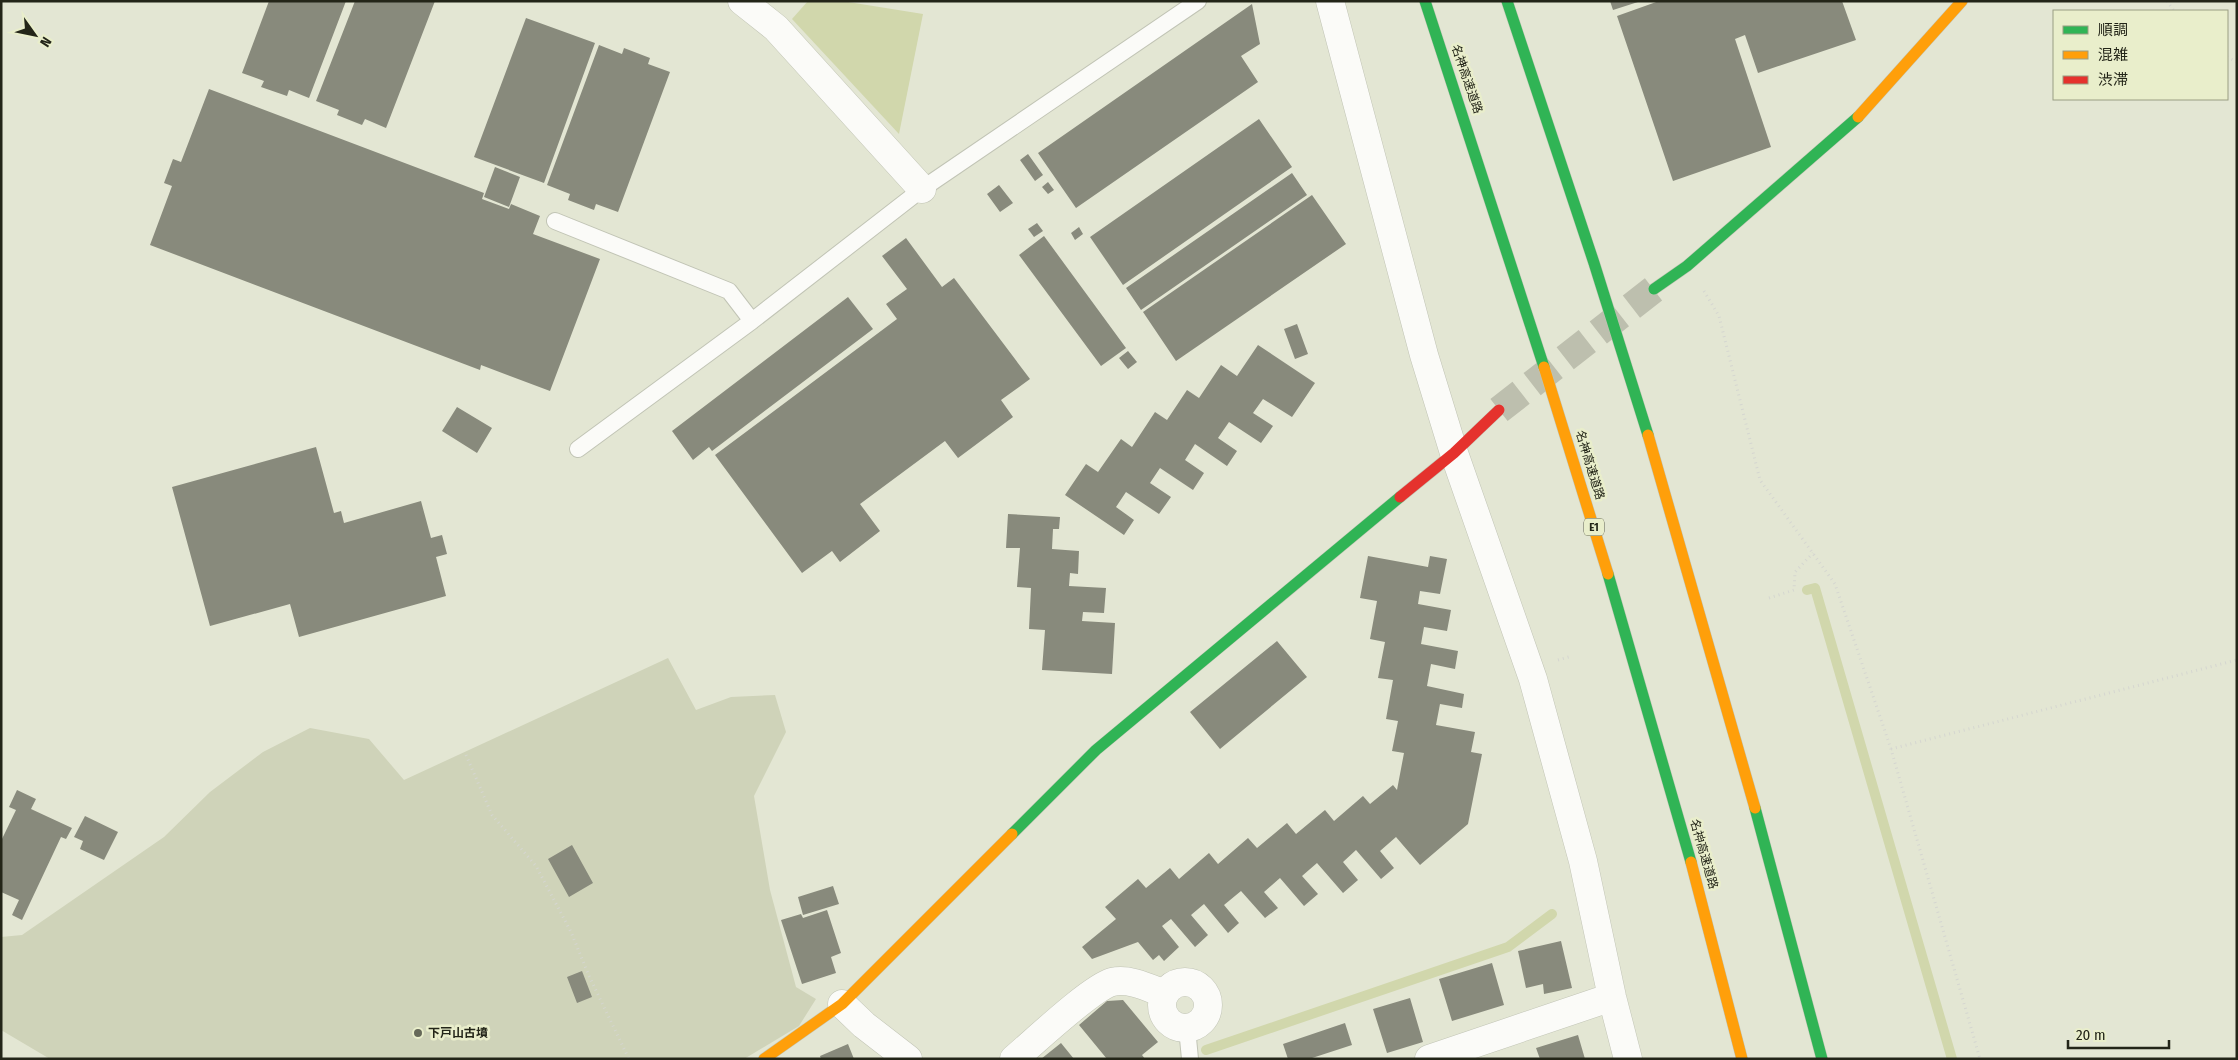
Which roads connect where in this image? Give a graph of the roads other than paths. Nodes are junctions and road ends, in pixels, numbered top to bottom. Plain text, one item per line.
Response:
1 (742, 1) edge
2 (1198, 1) edge
3 (1330, 1) edge
4 (1425, 1) edge
5 (1507, 1) edge
6 (1962, 1) edge
7 (922, 189) junction
8 (555, 221) dead end
9 (1654, 289) tunnel mouth
10 (752, 321) junction
11 (1499, 410) tunnel mouth
12 (578, 449) dead end
13 (1454, 453) junction
14 (1165, 994) junction
15 (1612, 997) junction
16 (842, 1004) junction
17 (1186, 1028) junction
18 (764, 1059) edge
19 (908, 1059) edge
20 (1014, 1059) edge
21 (1190, 1059) edge
22 (1429, 1059) edge
23 (1628, 1059) edge
24 (1742, 1059) edge
25 (1822, 1059) edge

1 - 7 street
2 - 7 lane
3 - 13 street
4 - 24 main road, 名神高速道路 / E1
5 - 25 main road
6 - 9 main road
7 - 10 lane
8 - 10 lane
10 - 12 lane
11 - 13 main road
13 - 15 street
13 - 16 main road
14 - 17 street
14 - 17 street
14 - 20 street
15 - 22 street
15 - 23 street
16 - 18 main road
16 - 19 street
17 - 21 lane

